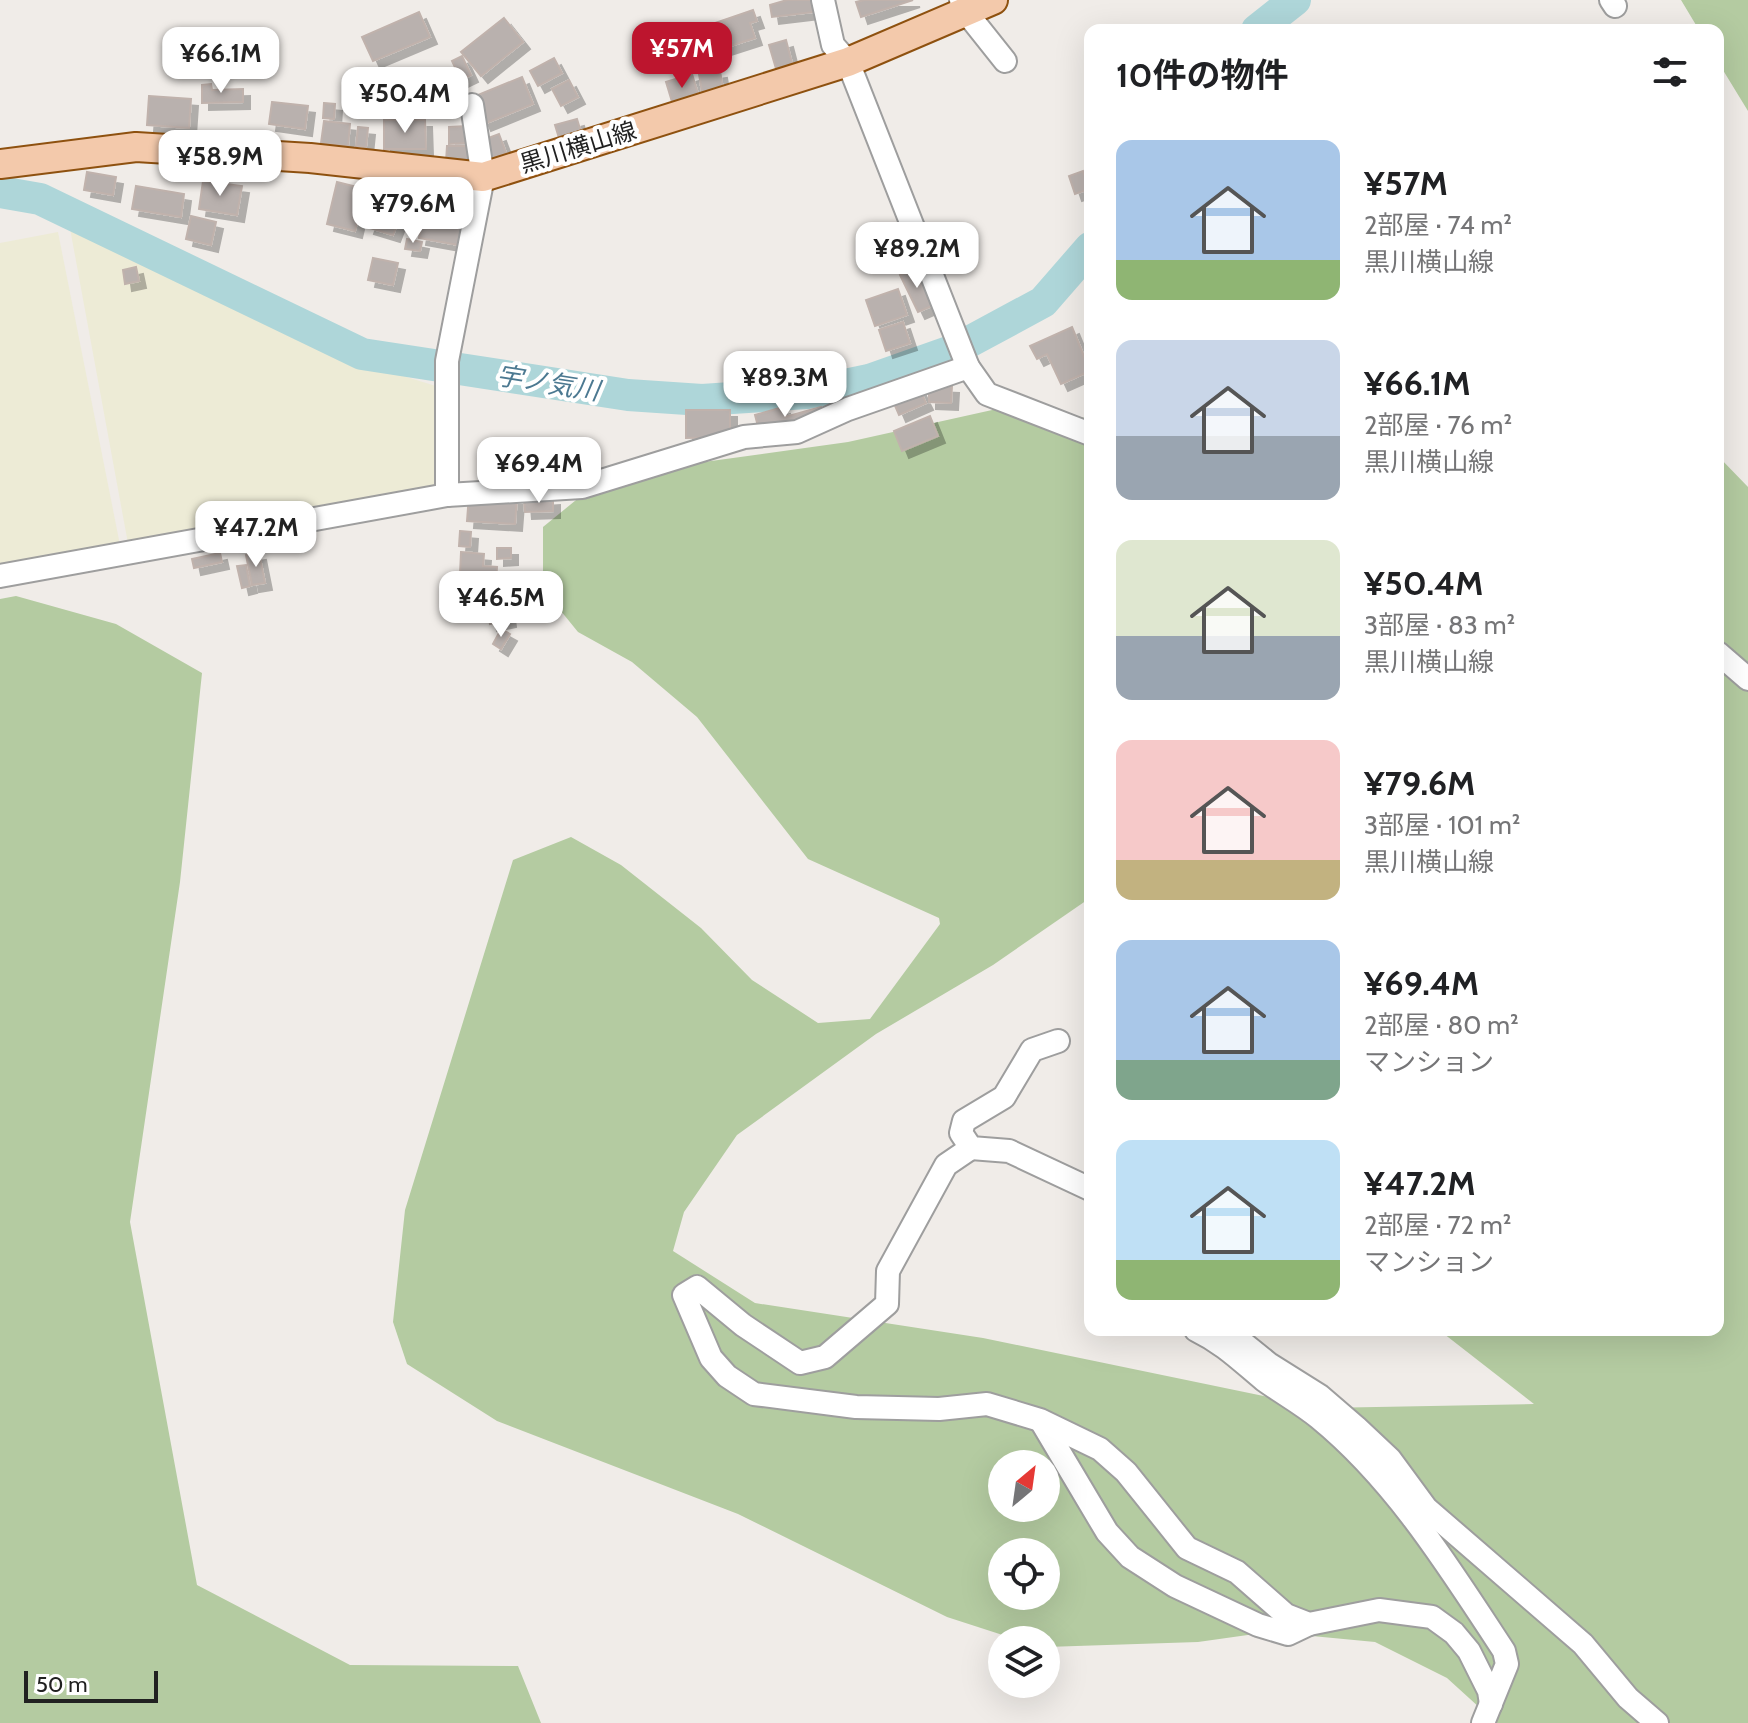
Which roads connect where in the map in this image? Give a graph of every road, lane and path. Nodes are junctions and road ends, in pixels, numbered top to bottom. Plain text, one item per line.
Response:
1 (823, 0) edge
2 (993, 0) edge
3 (964, 6) edge
4 (1005, 61) dead end
5 (848, 62) junction
6 (472, 105) dead end
7 (0, 164) edge
8 (483, 177) junction
9 (968, 367) junction
10 (1084, 432) edge
11 (447, 495) junction
12 (0, 576) edge
13 (1724, 658) edge
14 (1748, 679) edge
15 (1058, 1041) dead end
16 (971, 1148) junction
17 (1084, 1186) edge
18 (1208, 1336) edge
19 (1234, 1336) edge
20 (1040, 1420) junction
21 (1309, 1624) junction
22 (1487, 1713) edge
23 (1657, 1723) edge

1 - 5 street
2 - 3 main road, 黒川横山線
3 - 4 street
3 - 5 main road, 黒川横山線
5 - 8 main road, 黒川横山線
5 - 9 street
6 - 8 street
7 - 8 main road, 黒川横山線
8 - 11 street
9 - 10 street
9 - 11 street
11 - 12 street
13 - 14 street
15 - 16 street
16 - 17 street
16 - 20 street
18 - 22 street
19 - 23 street
20 - 21 street
20 - 21 street
21 - 22 street

